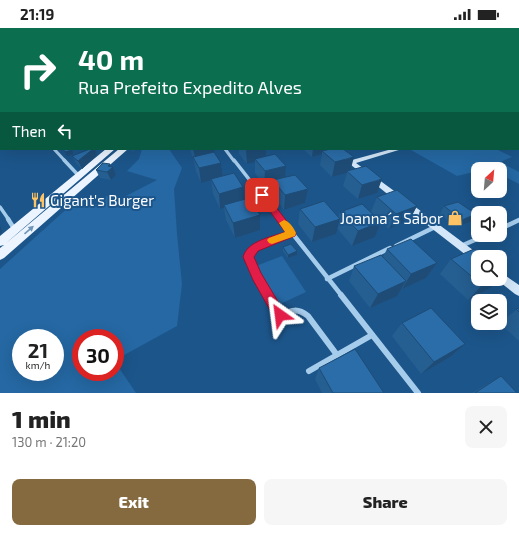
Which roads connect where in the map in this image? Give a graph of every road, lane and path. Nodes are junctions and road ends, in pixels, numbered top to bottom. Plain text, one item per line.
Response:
1 (55, 150) edge
2 (110, 150) edge
3 (123, 150) edge
4 (226, 150) edge
5 (335, 150) edge
6 (395, 150) edge
7 (351, 162) junction
8 (79, 176) junction
9 (0, 208) edge
10 (519, 220) edge
11 (507, 226) edge
12 (435, 227) junction
13 (15, 230) junction
14 (292, 233) junction
15 (0, 242) edge
16 (471, 242) edge
17 (461, 246) junction
18 (0, 251) edge
19 (471, 254) edge
20 (0, 255) edge
21 (326, 279) junction
22 (507, 282) edge
23 (519, 291) edge
24 (372, 335) junction
25 (337, 355) junction
26 (309, 371) dead end
27 (418, 393) edge

1 - 8 street
2 - 8 main road
20 -> 3 main road
4 - 14 street
5 - 7 main road
6 - 7 main road
7 - 12 main road
8 - 13 main road
9 - 13 street
10 - 11 street
12 - 17 main road
12 - 21 street
13 - 15 main road
14 - 21 street
14 - 25 street
15 - 18 main road
16 - 17 street
17 - 19 main road
21 - 24 street
22 - 23 main road
24 - 25 street
24 - 27 street
25 - 26 street

